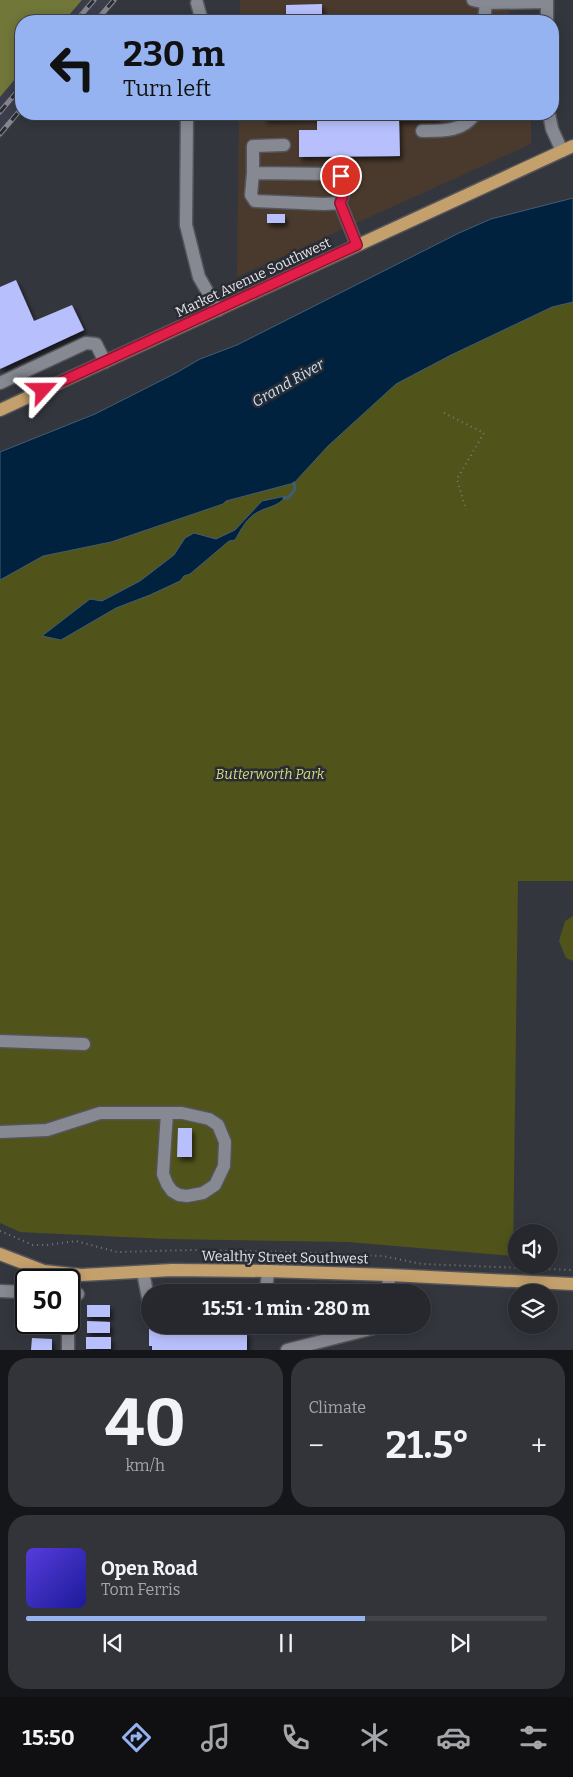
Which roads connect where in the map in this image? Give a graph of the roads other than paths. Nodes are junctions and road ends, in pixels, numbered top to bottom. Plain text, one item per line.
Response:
1 (473, 0) edge
2 (547, 1) edge
3 (197, 3) dead end
4 (486, 3) junction
5 (200, 15) edge
6 (485, 15) edge
7 (547, 15) edge
8 (187, 120) edge
9 (470, 120) edge
10 (550, 120) edge
11 (422, 131) dead end
12 (284, 146) dead end
13 (567, 148) edge
14 (252, 173) junction
15 (340, 203) junction
16 (357, 245) junction
17 (218, 310) junction
18 (105, 362) junction
19 (0, 383) edge
20 (0, 410) edge
21 (0, 1042) edge
22 (84, 1044) dead end
23 (166, 1113) junction
24 (0, 1132) edge
25 (0, 1254) edge
26 (268, 1271) junction
27 (143, 1272) junction
28 (389, 1275) junction
29 (145, 1284) edge
30 (267, 1284) edge
31 (388, 1284) edge
32 (573, 1284) edge
33 (0, 1291) edge
34 (15, 1292) edge
35 (68, 1334) edge
36 (351, 1334) edge
37 (293, 1349) edge
38 (68, 1350) edge

1 - 4 street
2 - 4 street
2 - 7 street
3 - 5 street
4 - 6 street
8 - 17 street
9 - 11 street
10 - 13 street
12 - 14 street
13 - 16 main road, Market Avenue Southwest
14 - 15 street
14 - 15 street
15 - 16 street
16 - 17 main road, Market Avenue Southwest
17 - 18 main road, Market Avenue Southwest
18 - 19 street
18 - 20 main road, Market Avenue Southwest
21 - 22 street
23 - 23 street
23 - 24 street
25 - 27 main road, Wealthy Street Southwest
26 - 27 main road, Wealthy Street Southwest
26 - 28 main road, Wealthy Street Southwest
26 - 30 street
27 - 29 street
28 - 31 street
28 - 32 main road, Wealthy Street Southwest
33 - 34 street
35 - 38 street
36 - 37 street

